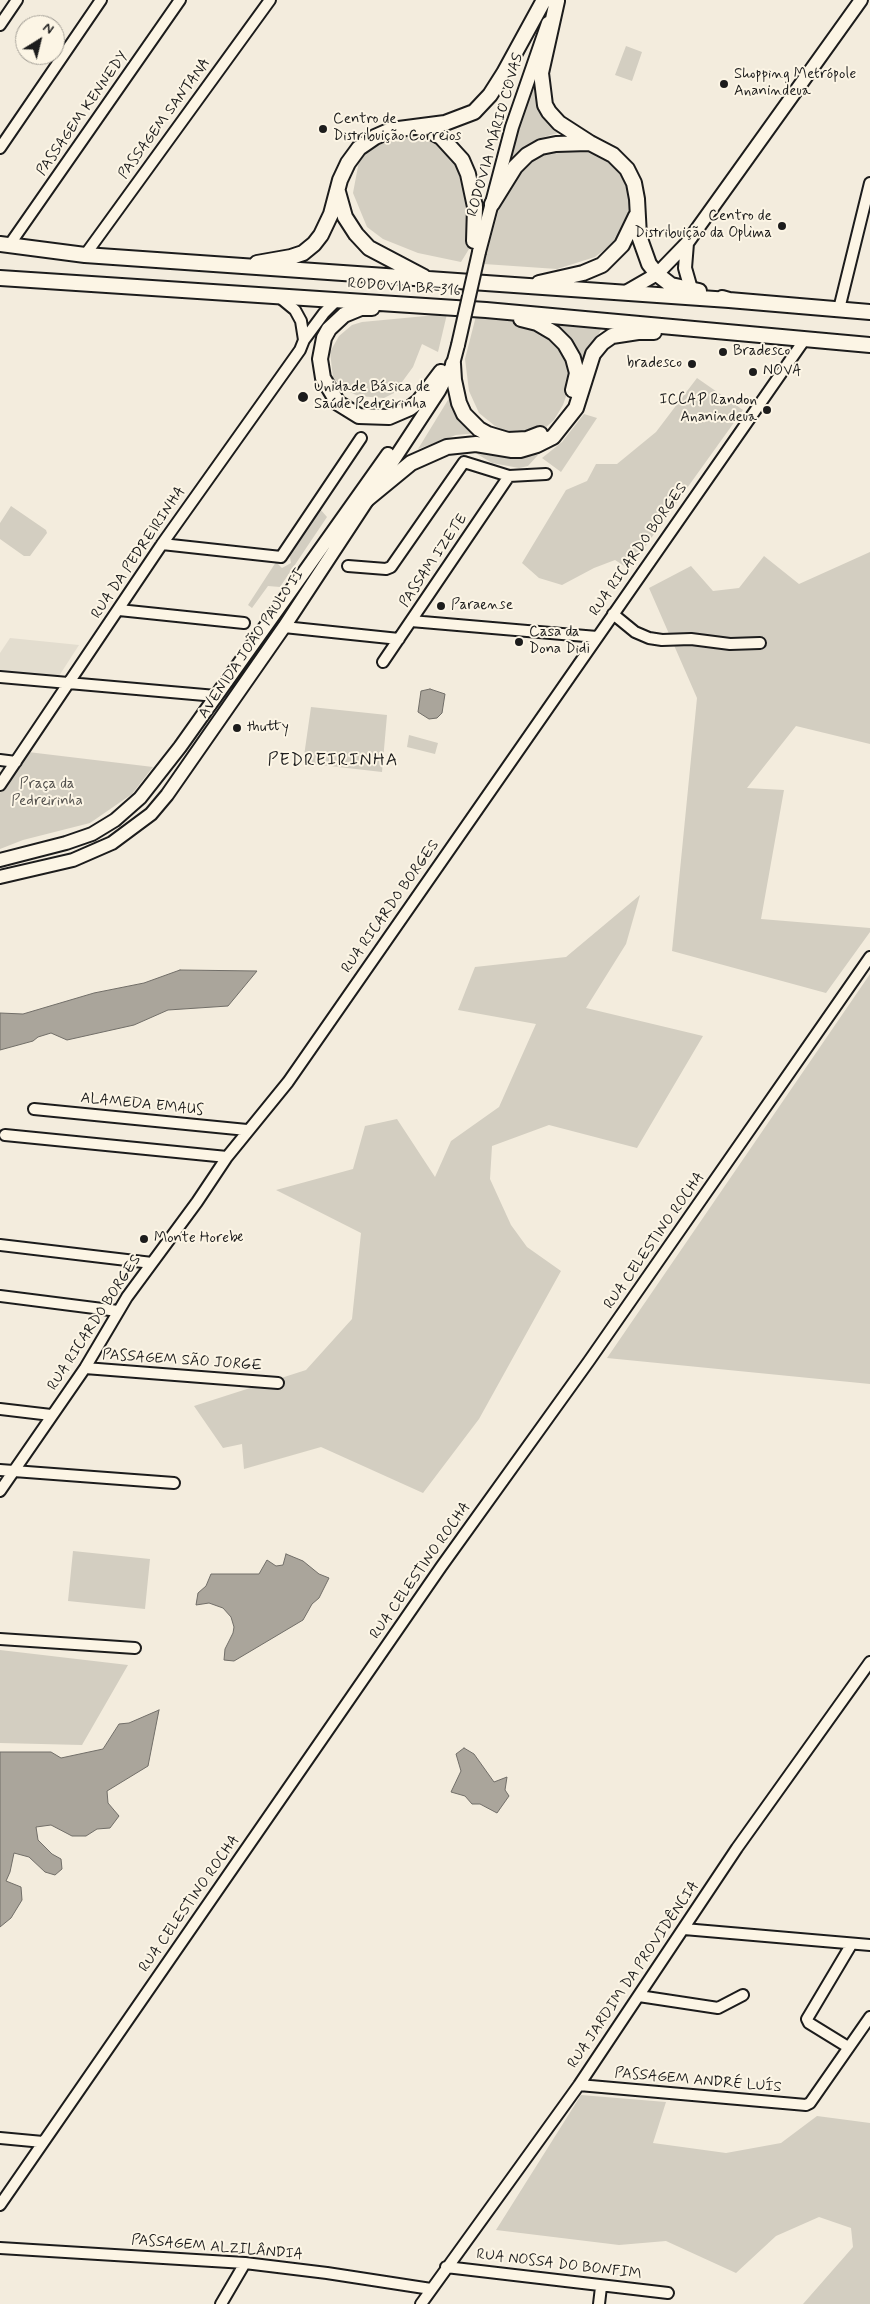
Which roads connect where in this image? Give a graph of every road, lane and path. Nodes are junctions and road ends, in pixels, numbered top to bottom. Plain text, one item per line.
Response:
1 (17, 0) edge
2 (101, 0) edge
3 (180, 0) edge
4 (270, 0) edge
5 (545, 0) edge
6 (557, 0) edge
7 (861, 0) edge
8 (867, 0) edge
9 (870, 2) edge
10 (0, 25) edge
11 (411, 126) junction
12 (590, 143) junction
13 (0, 148) edge
14 (870, 183) edge
15 (337, 190) junction
16 (492, 204) junction
17 (637, 214) junction
18 (687, 243) junction
19 (5, 244) edge
20 (475, 248) junction
21 (85, 255) junction
22 (246, 267) junction
23 (656, 274) junction
24 (0, 278) edge
25 (432, 280) junction
26 (522, 287) junction
27 (691, 289) junction
28 (624, 294) junction
29 (278, 296) junction
30 (337, 300) junction
31 (729, 300) junction
32 (418, 305) junction
33 (840, 309) junction
34 (486, 310) junction
35 (870, 312) edge
36 (727, 331) junction
37 (805, 339) junction
38 (304, 340) junction
39 (454, 345) junction
40 (870, 345) edge
41 (453, 364) junction
42 (441, 372) junction
43 (361, 438) dead end
44 (546, 474) dead end
45 (509, 476) junction
46 (366, 500) junction
47 (162, 544) junction
48 (348, 566) dead end
49 (119, 610) junction
50 (613, 614) junction
51 (411, 621) junction
52 (244, 623) dead end
53 (284, 627) junction
54 (597, 638) junction
55 (399, 639) junction
56 (760, 643) dead end
57 (383, 662) dead end
58 (0, 677) edge
59 (69, 682) junction
60 (216, 696) junction
61 (0, 760) edge
62 (16, 762) junction
63 (0, 785) edge
64 (0, 860) edge
65 (0, 877) edge
66 (870, 957) edge
67 (34, 1109) dead end
68 (247, 1130) junction
69 (6, 1135) dead end
70 (227, 1157) junction
71 (0, 1245) edge
72 (152, 1263) junction
73 (0, 1296) edge
74 (118, 1311) junction
75 (84, 1368) junction
76 (278, 1383) dead end
77 (0, 1409) edge
78 (51, 1415) junction
79 (0, 1470) edge
80 (13, 1471) junction
81 (174, 1484) dead end
82 (0, 1492) edge
83 (0, 1639) edge
84 (135, 1648) dead end
85 (870, 1662) edge
86 (684, 1929) junction
87 (851, 1945) junction
88 (870, 1945) edge
89 (743, 1995) dead end
90 (638, 1996) junction
91 (870, 2017) edge
92 (848, 2047) junction
93 (579, 2085) junction
94 (0, 2138) edge
95 (43, 2142) junction
96 (0, 2205) edge
97 (0, 2248) edge
98 (245, 2263) junction
99 (446, 2267) junction
100 (602, 2287) junction
101 (431, 2289) junction
102 (668, 2293) dead end
103 (220, 2304) edge
104 (421, 2304) edge
105 (600, 2304) edge

1 - 10 street
2 - 13 street
3 - 19 street, PASSAGEM KENNEDY
4 - 21 street, PASSAGEM SANTANA
5 - 11 highway
5 - 20 main road, RODOVIA MÁRIO COVAS
6 - 12 highway
6 - 16 main road, RODOVIA MÁRIO COVAS
7 - 18 main road
8 - 9 street
11 - 15 highway
11 - 20 highway
12 - 16 highway
12 - 17 highway
14 - 33 street
15 - 22 highway
15 - 25 highway
16 - 20 main road, RODOVIA MÁRIO COVAS
17 - 23 highway
17 - 26 highway
18 - 23 main road
18 - 27 main road
19 - 21 highway, RODOVIA BR-316
20 - 39 main road, bridge
21 - 22 highway, RODOVIA BR-316
22 - 25 highway, RODOVIA BR-316
23 - 27 highway
23 - 28 main road
24 - 29 highway, RODOVIA BR-316
25 - 26 highway, RODOVIA BR-316
26 - 28 highway, RODOVIA BR-316
27 - 31 highway
28 - 31 highway, RODOVIA BR-316
29 - 30 highway, RODOVIA BR-316
29 - 38 street
30 - 32 highway, RODOVIA BR-316
30 - 38 street, RUA DA PEDREIRINHA
31 - 33 highway
32 - 34 highway, RODOVIA BR-316
32 - 42 highway
33 - 35 highway
34 - 36 highway, RODOVIA BR-316
34 - 41 highway
36 - 37 highway, RODOVIA BR-316
36 - 46 highway
37 - 40 highway, RODOVIA BR-316
37 - 50 street, RUA RICARDO BORGES
38 - 47 street, RUA DA PEDREIRINHA
39 - 41 main road, AVENIDA JOÃO PAULO II
39 - 42 main road, AVENIDA JOÃO PAULO II
41 - 46 main road, AVENIDA JOÃO PAULO II
42 - 60 main road, AVENIDA JOÃO PAULO II
43 - 47 street
44 - 45 street
45 - 48 street
45 - 51 street, PASSAM IZETE
46 - 53 main road, AVENIDA JOÃO PAULO II
47 - 49 street, RUA DA PEDREIRINHA
49 - 52 street
49 - 59 street, RUA DA PEDREIRINHA
50 - 54 street, RUA RICARDO BORGES
50 - 56 street
51 - 54 street
51 - 55 street, PASSAM IZETE
53 - 55 street
53 - 65 main road, AVENIDA JOÃO PAULO II
54 - 68 street, RUA RICARDO BORGES
55 - 57 street, PASSAM IZETE
58 - 59 street
59 - 60 street
59 - 62 street, RUA DA PEDREIRINHA
60 - 64 main road, AVENIDA JOÃO PAULO II
61 - 62 street
62 - 63 street, RUA DA PEDREIRINHA
66 - 95 street, RUA CELESTINO ROCHA
67 - 68 street, ALAMEDA EMAUS
68 - 70 street, RUA RICARDO BORGES
69 - 70 street
70 - 72 street, RUA RICARDO BORGES
71 - 72 street
72 - 74 street, RUA RICARDO BORGES
73 - 74 street
74 - 75 street, RUA RICARDO BORGES
75 - 76 street, PASSAGEM SÃO JORGE
75 - 78 street, RUA RICARDO BORGES
77 - 78 street
78 - 80 street, RUA RICARDO BORGES
79 - 80 street
80 - 81 street
80 - 82 street, RUA RICARDO BORGES
83 - 84 street
85 - 86 street, RUA JARDIM DA PROVIDÊNCIA
86 - 87 street
86 - 90 street, RUA JARDIM DA PROVIDÊNCIA
87 - 88 street
87 - 92 street
89 - 90 street
90 - 93 street, RUA JARDIM DA PROVIDÊNCIA
91 - 92 street
92 - 93 street, PASSAGEM ANDRÉ LUÍS
93 - 99 street, RUA JARDIM DA PROVIDÊNCIA
94 - 95 street
95 - 96 street, RUA CELESTINO ROCHA
97 - 98 street, PASSAGEM ALZILÂNDIA
98 - 101 street, PASSAGEM ALZILÂNDIA
98 - 103 street
99 - 100 street, RUA NOSSA DO BONFIM
99 - 101 street, RUA JARDIM DA PROVIDÊNCIA
100 - 102 street, RUA NOSSA DO BONFIM
100 - 105 street
101 - 104 street, RUA JARDIM DA PROVIDÊNCIA

